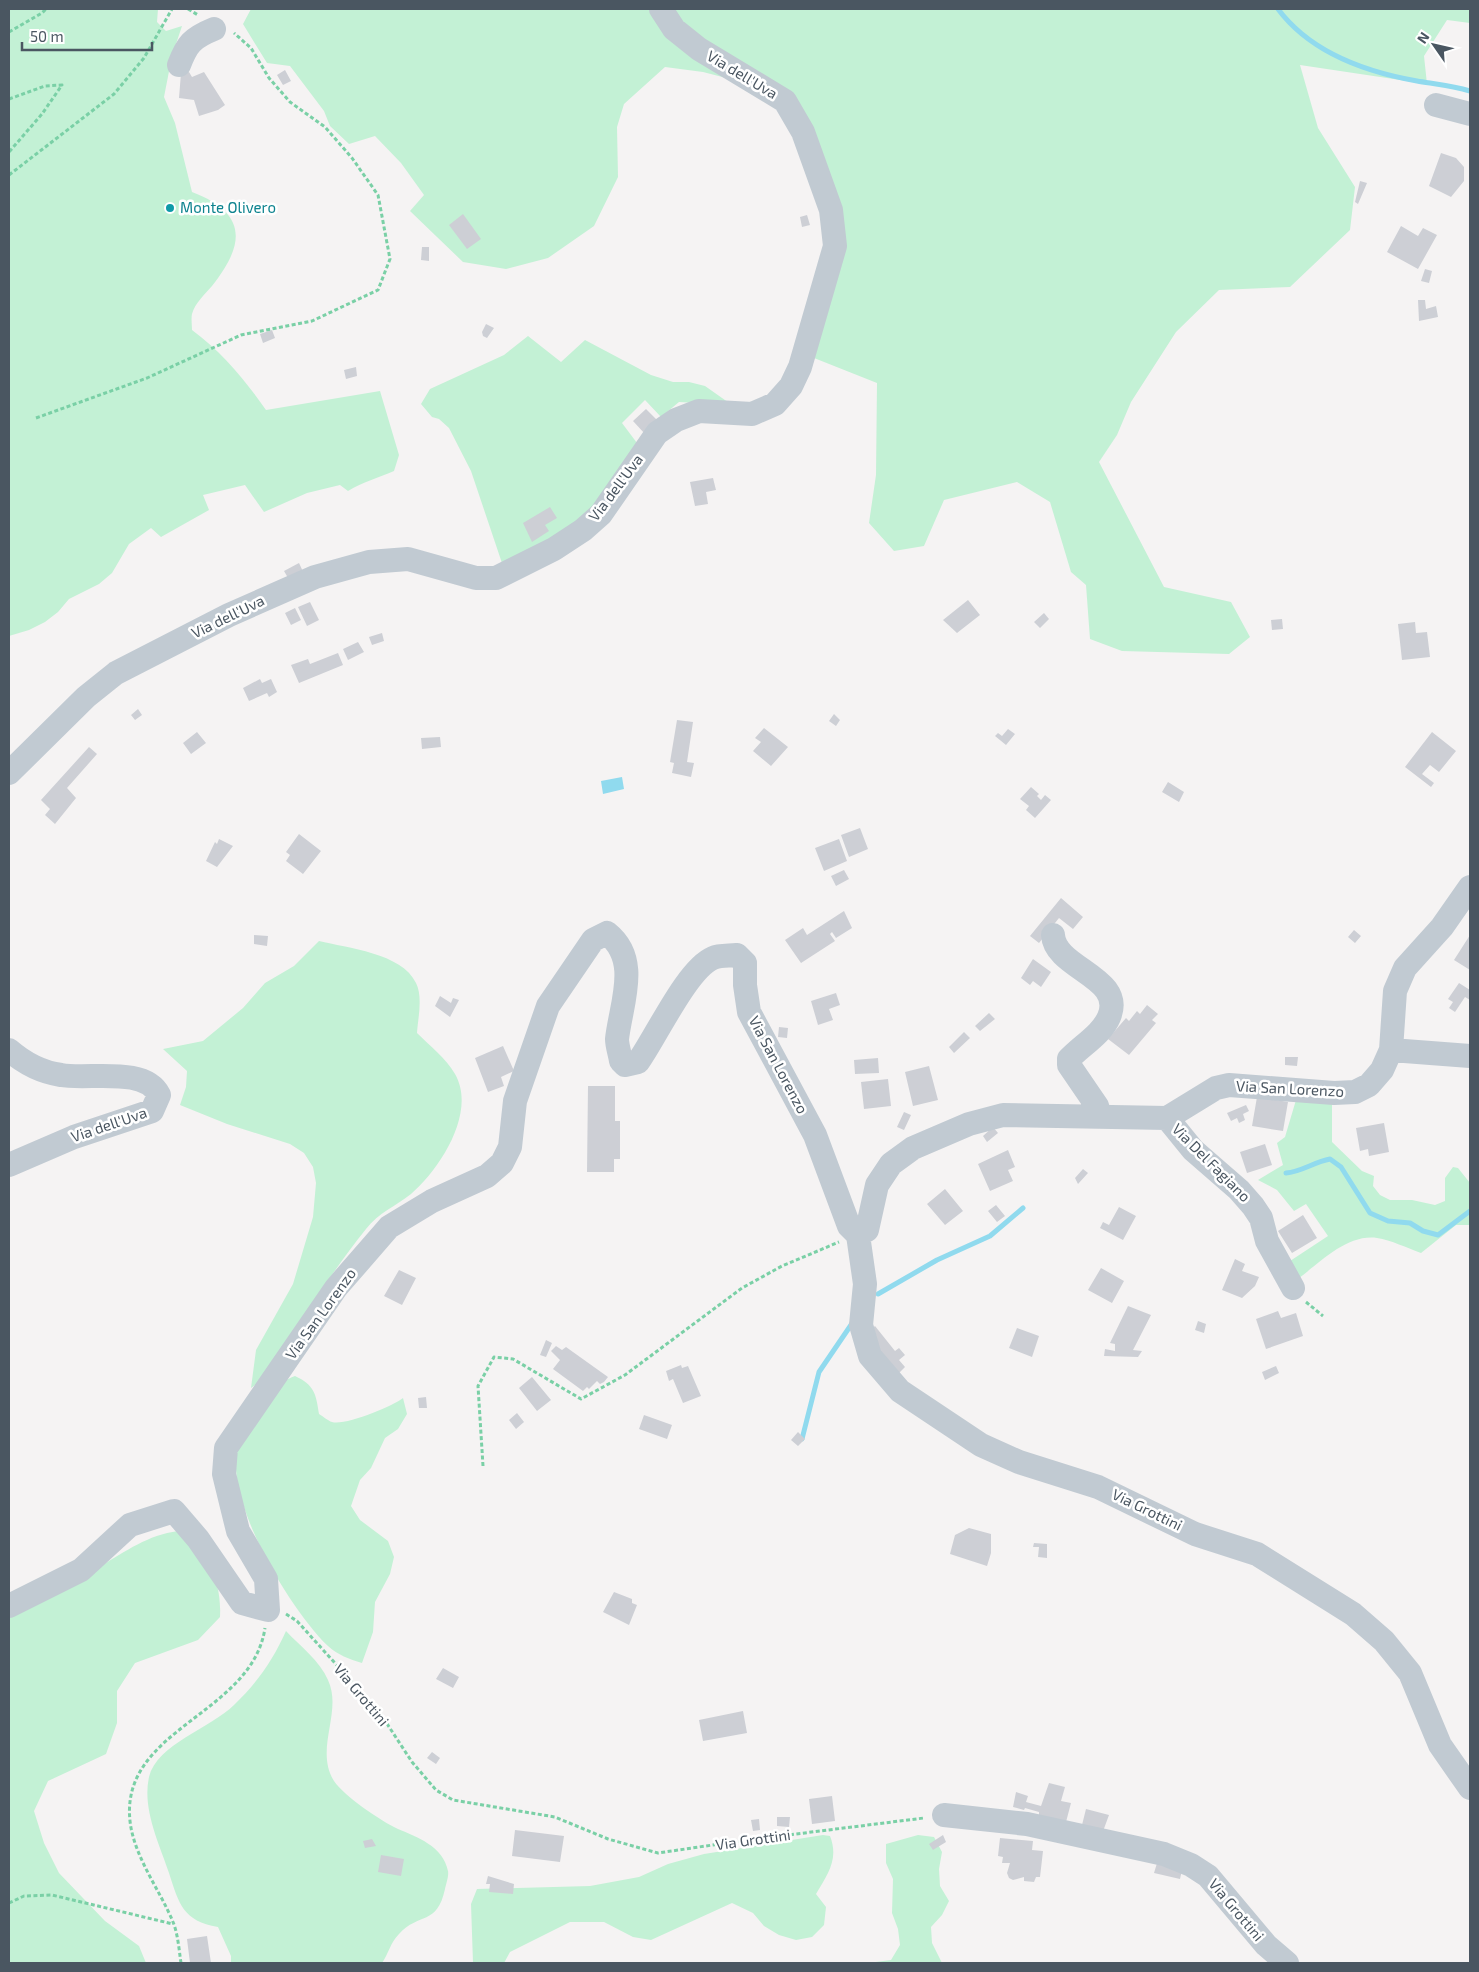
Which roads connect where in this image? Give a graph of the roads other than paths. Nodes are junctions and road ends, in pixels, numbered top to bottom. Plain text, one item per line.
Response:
1 (660, 9) edge
2 (214, 29) road end
3 (179, 65) dead end
4 (1436, 105) dead end
5 (1470, 114) edge
6 (9, 773) edge
7 (1470, 887) edge
8 (1053, 935) dead end
9 (9, 1050) edge
10 (1391, 1050) junction
11 (1470, 1056) edge
12 (1100, 1116) junction
13 (1167, 1118) junction
14 (9, 1165) edge
15 (858, 1235) junction
16 (1293, 1288) dead end
17 (9, 1606) edge
18 (1470, 1788) edge
19 (944, 1815) road end
20 (1287, 1963) edge

1 - 6 street, Via dell'Uva
2 - 3 street
4 - 5 street
7 - 10 street, Via San Lorenzo
8 - 12 street
9 - 14 street, Via dell'Uva
10 - 11 street
10 - 13 street, Via San Lorenzo
12 - 13 street
12 - 15 street
13 - 16 street, Via Del Fagiano
15 - 17 street, Via San Lorenzo
15 - 18 street, Via Grottini
19 - 20 street, Via Grottini

